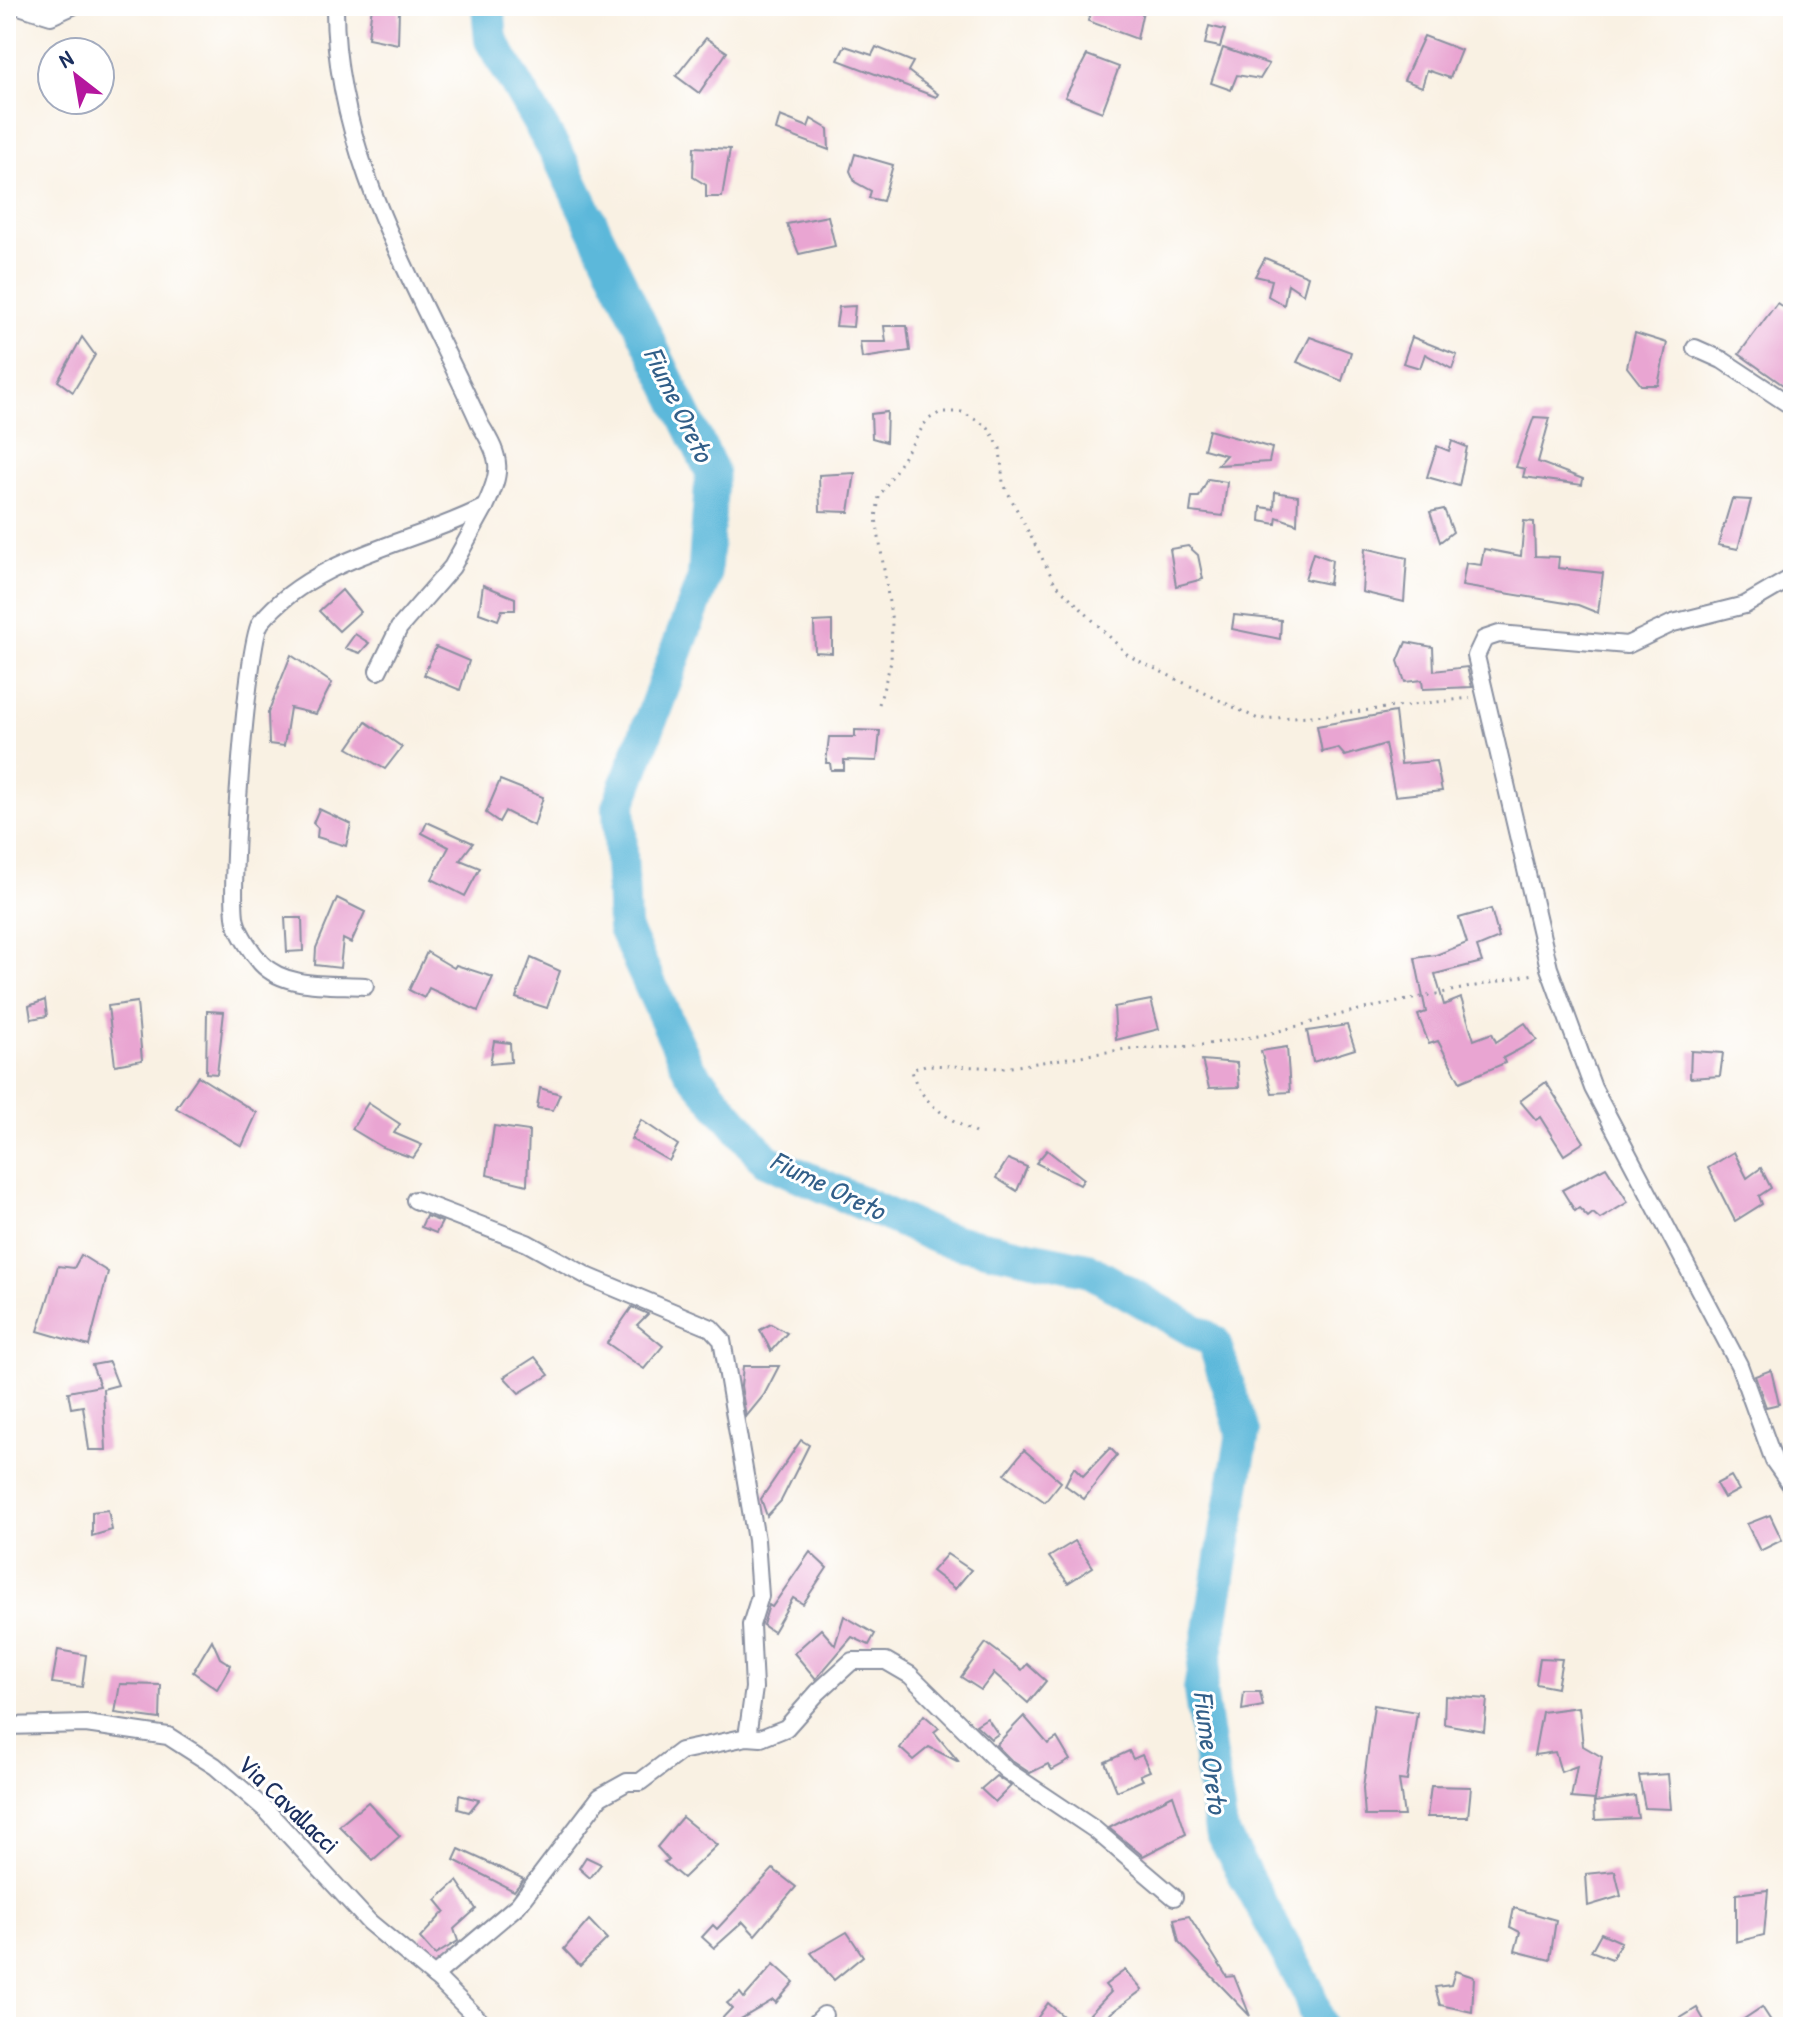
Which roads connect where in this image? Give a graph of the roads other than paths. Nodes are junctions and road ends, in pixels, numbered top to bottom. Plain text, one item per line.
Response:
1 (19, 6) edge
2 (73, 6) edge
3 (335, 6) edge
4 (1695, 348) dead end
5 (1793, 407) edge
6 (485, 507) junction
7 (1793, 577) edge
8 (378, 671) dead end
9 (365, 986) dead end
10 (415, 1200) dead end
11 (1793, 1488) edge
12 (6, 1726) edge
13 (747, 1737) junction
14 (1174, 1897) dead end
15 (434, 1976) junction
16 (486, 2027) edge

1 - 2 street
3 - 6 street
4 - 5 street
6 - 8 street
6 - 9 street
7 - 11 street
10 - 13 street
12 - 15 street, Via Cavallacci
13 - 14 street
13 - 15 street
15 - 16 street, Via Cavallacci

